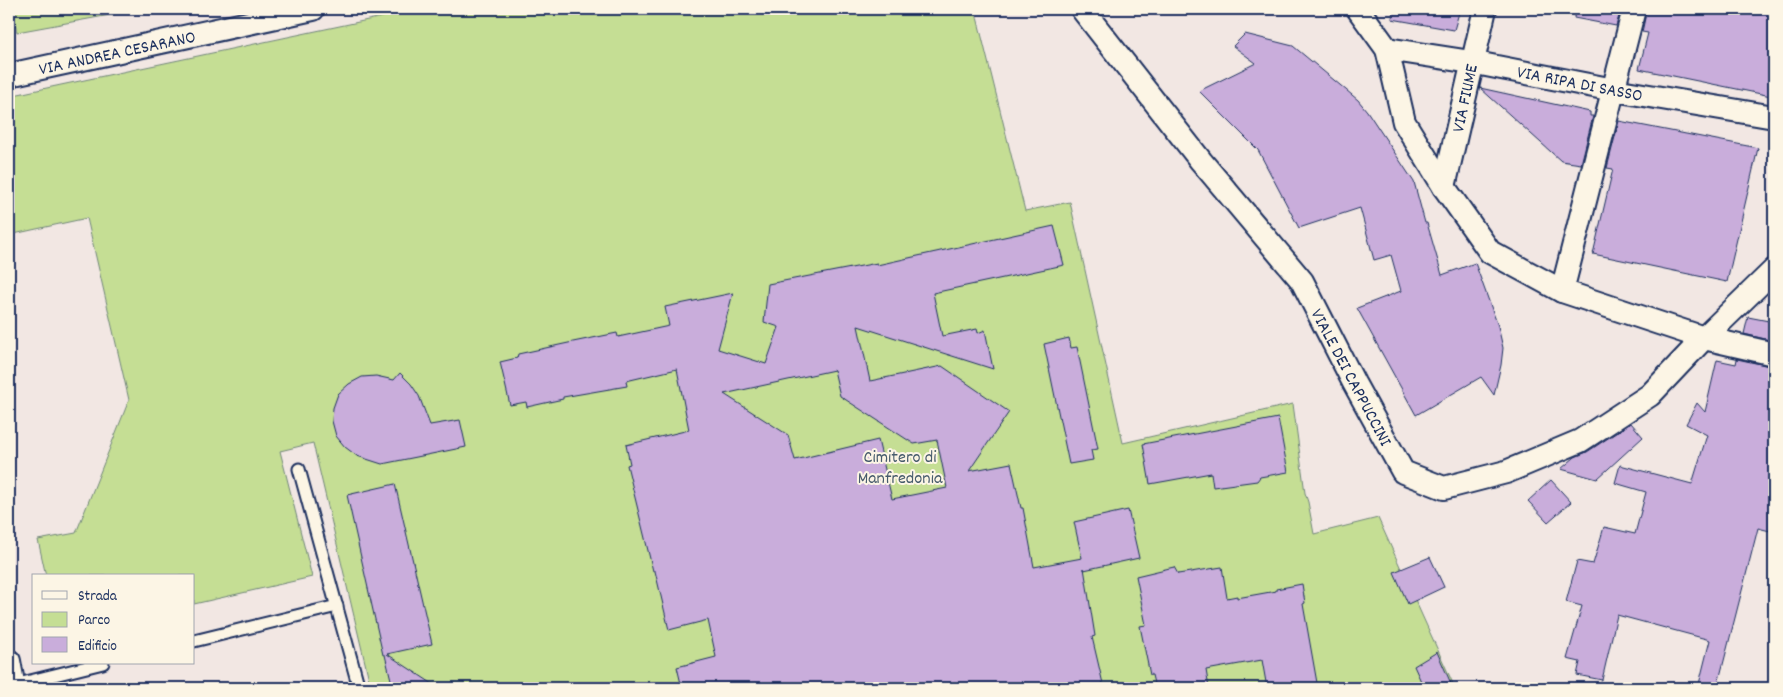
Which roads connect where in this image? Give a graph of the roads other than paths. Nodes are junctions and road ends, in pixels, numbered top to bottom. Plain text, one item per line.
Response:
1 (313, 9) edge
2 (1082, 9) edge
3 (1358, 9) edge
4 (1485, 9) edge
5 (1634, 9) edge
6 (1387, 49) junction
7 (1471, 62) junction
8 (9, 75) edge
9 (1614, 90) junction
10 (1774, 117) edge
11 (1444, 187) junction
12 (1774, 270) edge
13 (1562, 291) junction
14 (1704, 338) junction
15 (1774, 354) edge
16 (299, 469) dead end
17 (336, 606) junction
18 (195, 641) edge
19 (9, 661) edge
20 (99, 664) edge
21 (12, 686) edge
22 (359, 688) edge

1 - 8 street, VIA ANDREA CESARANO
2 - 14 street, VIALE DEI CAPPUCCINI
3 - 6 street
4 - 7 street, VIA FIUME
5 - 9 street
6 - 7 street, VIA RIPA DI SASSO
6 - 11 street
7 - 9 street, VIA RIPA DI SASSO
7 - 11 street, VIA FIUME
9 - 10 street, VIA RIPA DI SASSO
9 - 13 street
11 - 13 street
12 - 14 street, VIALE DEI CAPPUCCINI
13 - 14 street
14 - 15 street
16 - 17 lane
17 - 18 lane
17 - 22 lane
19 - 21 street
20 - 21 lane

